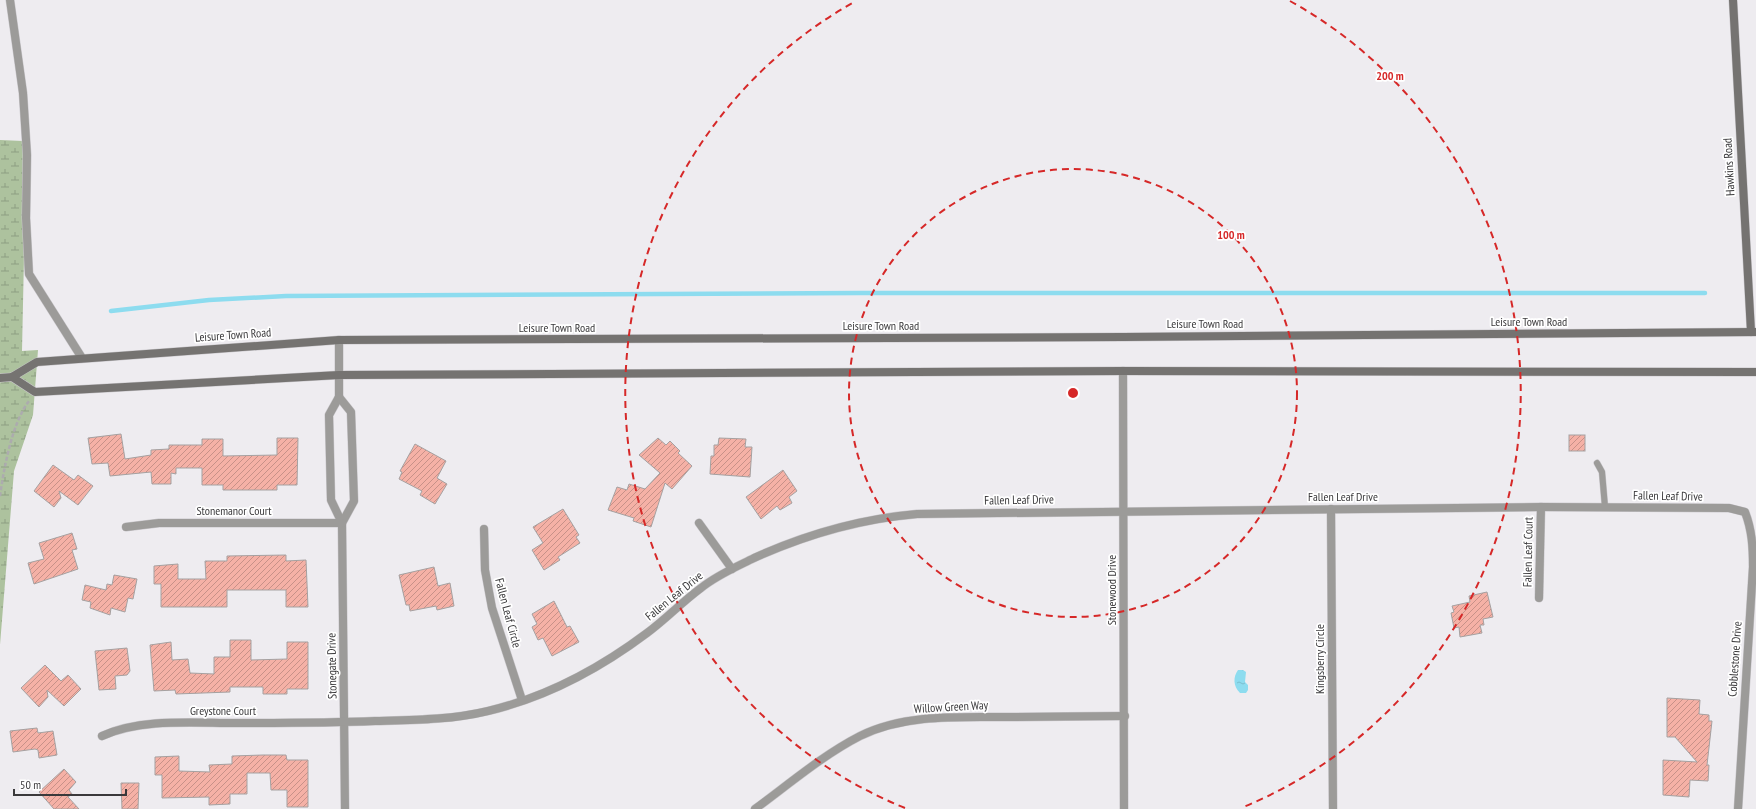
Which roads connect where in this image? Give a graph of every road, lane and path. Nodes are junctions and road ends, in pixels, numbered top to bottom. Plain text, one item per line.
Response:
1 (10, 0) edge
2 (1733, 0) edge
3 (1753, 332) edge
4 (339, 340) junction
5 (82, 358) junction
6 (1123, 371) junction
7 (1756, 372) edge
8 (339, 375) junction
9 (12, 377) junction
10 (0, 378) edge
11 (339, 397) junction
12 (30, 401) dead end
13 (1597, 463) dead end
14 (0, 496) edge
15 (1541, 507) junction
16 (1605, 507) junction
17 (1331, 509) junction
18 (1123, 511) junction
19 (1745, 512) joint
20 (342, 523) junction
21 (699, 523) dead end
22 (126, 527) dead end
23 (484, 529) dead end
24 (732, 569) junction
25 (1539, 598) dead end
26 (522, 700) junction
27 (1125, 716) junction
28 (345, 723) junction
29 (102, 736) dead end
30 (345, 809) edge
31 (755, 809) edge
32 (1124, 809) edge
33 (1333, 809) edge
34 (1738, 809) edge

1 - 5 street
2 - 3 main road, Hawkins Road
3 - 4 main road, Leisure Town Road
4 - 5 main road, Leisure Town Road
4 - 8 street, Stonegate Drive
5 - 9 main road, Leisure Town Road
6 - 7 main road
6 - 8 main road
6 - 18 street, Stonewood Drive
8 - 9 main road
8 - 11 street, Stonegate Drive
9 - 10 main road, Leisure Town Road
11 - 20 street, Stonegate Drive
11 - 20 street, Stonegate Drive
12 - 14 path
13 - 16 lane
15 - 16 street, Fallen Leaf Drive
15 - 17 street, Fallen Leaf Drive
15 - 25 street, Fallen Leaf Court
16 - 19 street, Fallen Leaf Drive
17 - 18 street, Fallen Leaf Drive
17 - 33 street, Kingsberry Circle
18 - 24 street, Fallen Leaf Drive
18 - 27 street, Stonewood Drive
19 - 34 street, Cobblestone Drive
20 - 22 street, Stonemanor Court
20 - 28 street, Stonegate Drive
21 - 24 street
23 - 26 street, Fallen Leaf Circle
24 - 26 street, Fallen Leaf Drive
26 - 28 street, Fallen Leaf Drive
27 - 31 street, Willow Green Way
27 - 32 street, Stonewood Drive
28 - 29 street, Greystone Court
28 - 30 street, Stonegate Drive

